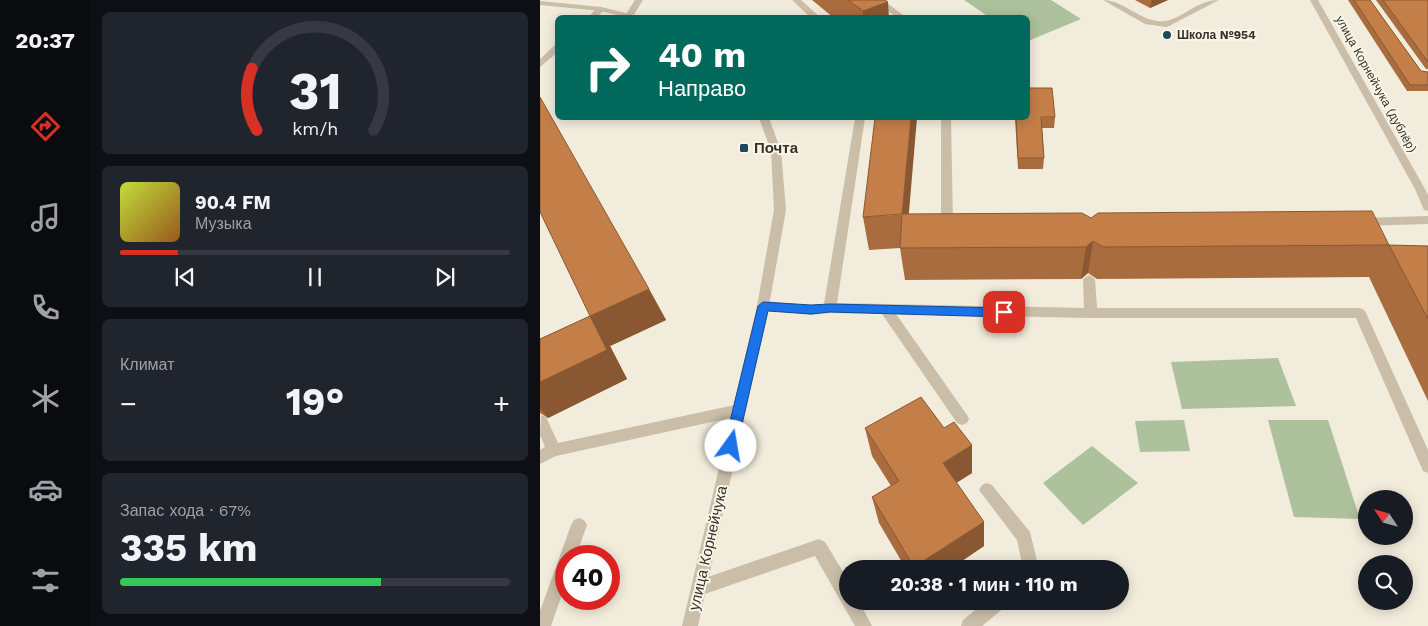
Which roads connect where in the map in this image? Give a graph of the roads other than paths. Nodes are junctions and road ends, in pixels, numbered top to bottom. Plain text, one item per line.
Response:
1 (639, 0) edge
2 (796, 0) edge
3 (878, 0) edge
4 (1107, 0) edge
5 (1215, 0) edge
6 (1314, 0) edge
7 (540, 3) edge
8 (601, 9) junction
9 (630, 14) junction
10 (594, 15) edge
11 (633, 15) edge
12 (814, 15) edge
13 (899, 15) edge
14 (555, 50) edge
15 (540, 64) edge
16 (765, 120) edge
17 (860, 120) edge
18 (946, 120) edge
19 (1424, 189) edge
20 (1428, 207) edge
21 (1428, 220) edge
22 (1352, 222) edge
23 (966, 226) edge
24 (1089, 279) dead end
25 (763, 306) junction
26 (830, 308) junction
27 (887, 310) junction
28 (1091, 313) junction
29 (739, 410) junction
30 (962, 419) dead end
31 (541, 421) edge
32 (554, 450) junction
33 (540, 457) edge
34 (1428, 466) edge
35 (988, 490) dead end
36 (579, 525) dead end
37 (572, 545) edge
38 (1028, 560) edge
39 (839, 581) edge
40 (698, 588) junction
41 (555, 592) edge
42 (855, 610) edge
43 (988, 610) edge
44 (543, 626) edge
45 (690, 626) edge
46 (864, 626) edge
47 (969, 626) edge

1 - 9 street
2 - 12 street
3 - 13 street
4 - 5 street
6 - 19 street, улица Корнейчука (дублёр)
7 - 8 street
8 - 9 street
8 - 10 street
9 - 11 street
14 - 15 street
16 - 25 street, улица Корнейчука
17 - 26 street
18 - 23 street
19 - 20 street, улица Корнейчука (дублёр)
21 - 22 street
24 - 28 street
25 - 26 street
25 - 29 street, улица Корнейчука
26 - 27 street
27 - 28 street
27 - 30 street
28 - 34 street
29 - 32 street
29 - 40 street, улица Корнейчука
31 - 32 street
32 - 33 street
35 - 38 street
36 - 37 street
39 - 40 street
40 - 45 street, улица Корнейчука
41 - 44 street
42 - 46 street
43 - 47 street

